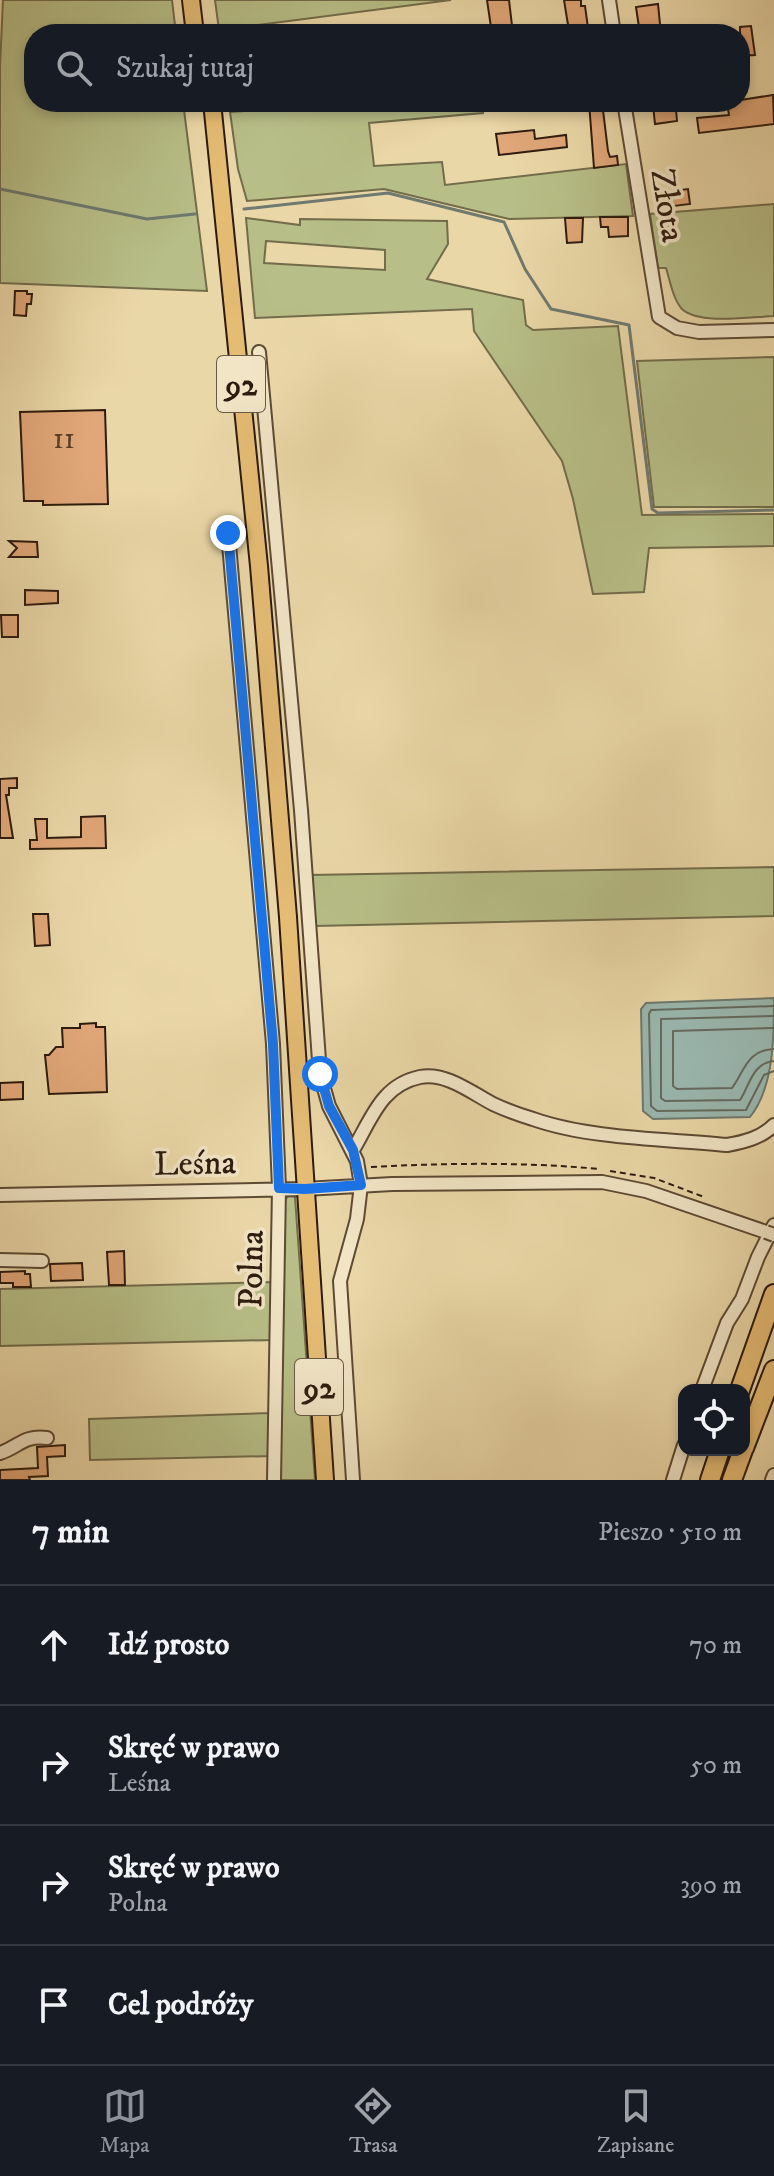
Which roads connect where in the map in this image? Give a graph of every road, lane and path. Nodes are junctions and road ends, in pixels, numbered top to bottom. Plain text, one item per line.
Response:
1 (191, 0) edge
2 (200, 0) edge
3 (609, 0) edge
4 (194, 24) edge
5 (203, 24) edge
6 (613, 24) edge
7 (206, 112) edge
8 (213, 112) edge
9 (626, 112) edge
10 (222, 203) junction
11 (774, 330) edge
12 (259, 352) dead end
13 (228, 533) dead end
14 (774, 1125) edge
15 (353, 1150) junction
16 (361, 1185) junction
17 (279, 1188) junction
18 (305, 1189) junction
19 (0, 1195) edge
20 (771, 1231) edge
21 (0, 1260) edge
22 (42, 1261) dead end
23 (774, 1294) edge
24 (774, 1370) edge
25 (704, 1384) edge
26 (742, 1384) edge
27 (750, 1433) edge
28 (47, 1438) dead end
29 (0, 1453) edge
30 (681, 1456) edge
31 (718, 1456) edge
32 (741, 1456) edge
33 (274, 1480) edge
34 (325, 1480) edge
35 (353, 1480) edge
36 (673, 1480) edge
37 (710, 1480) edge
38 (732, 1480) edge

1 - 4 main road
2 - 5 main road
3 - 6 street
7 - 10 main road, 92
8 - 10 main road, 92
9 - 11 street, Złota
10 - 18 main road, 92
12 - 15 street
13 - 17 street, Polna
14 - 15 street
15 - 16 street
16 - 18 street, Leśna
16 - 20 street, Leśna
16 - 35 street
17 - 18 street, Leśna
17 - 19 street, Leśna
17 - 33 street, Polna
18 - 34 main road, 92
20 - 25 street
21 - 22 street
23 - 26 highway
24 - 27 highway
28 - 29 street
30 - 36 street
31 - 37 highway
32 - 38 highway

